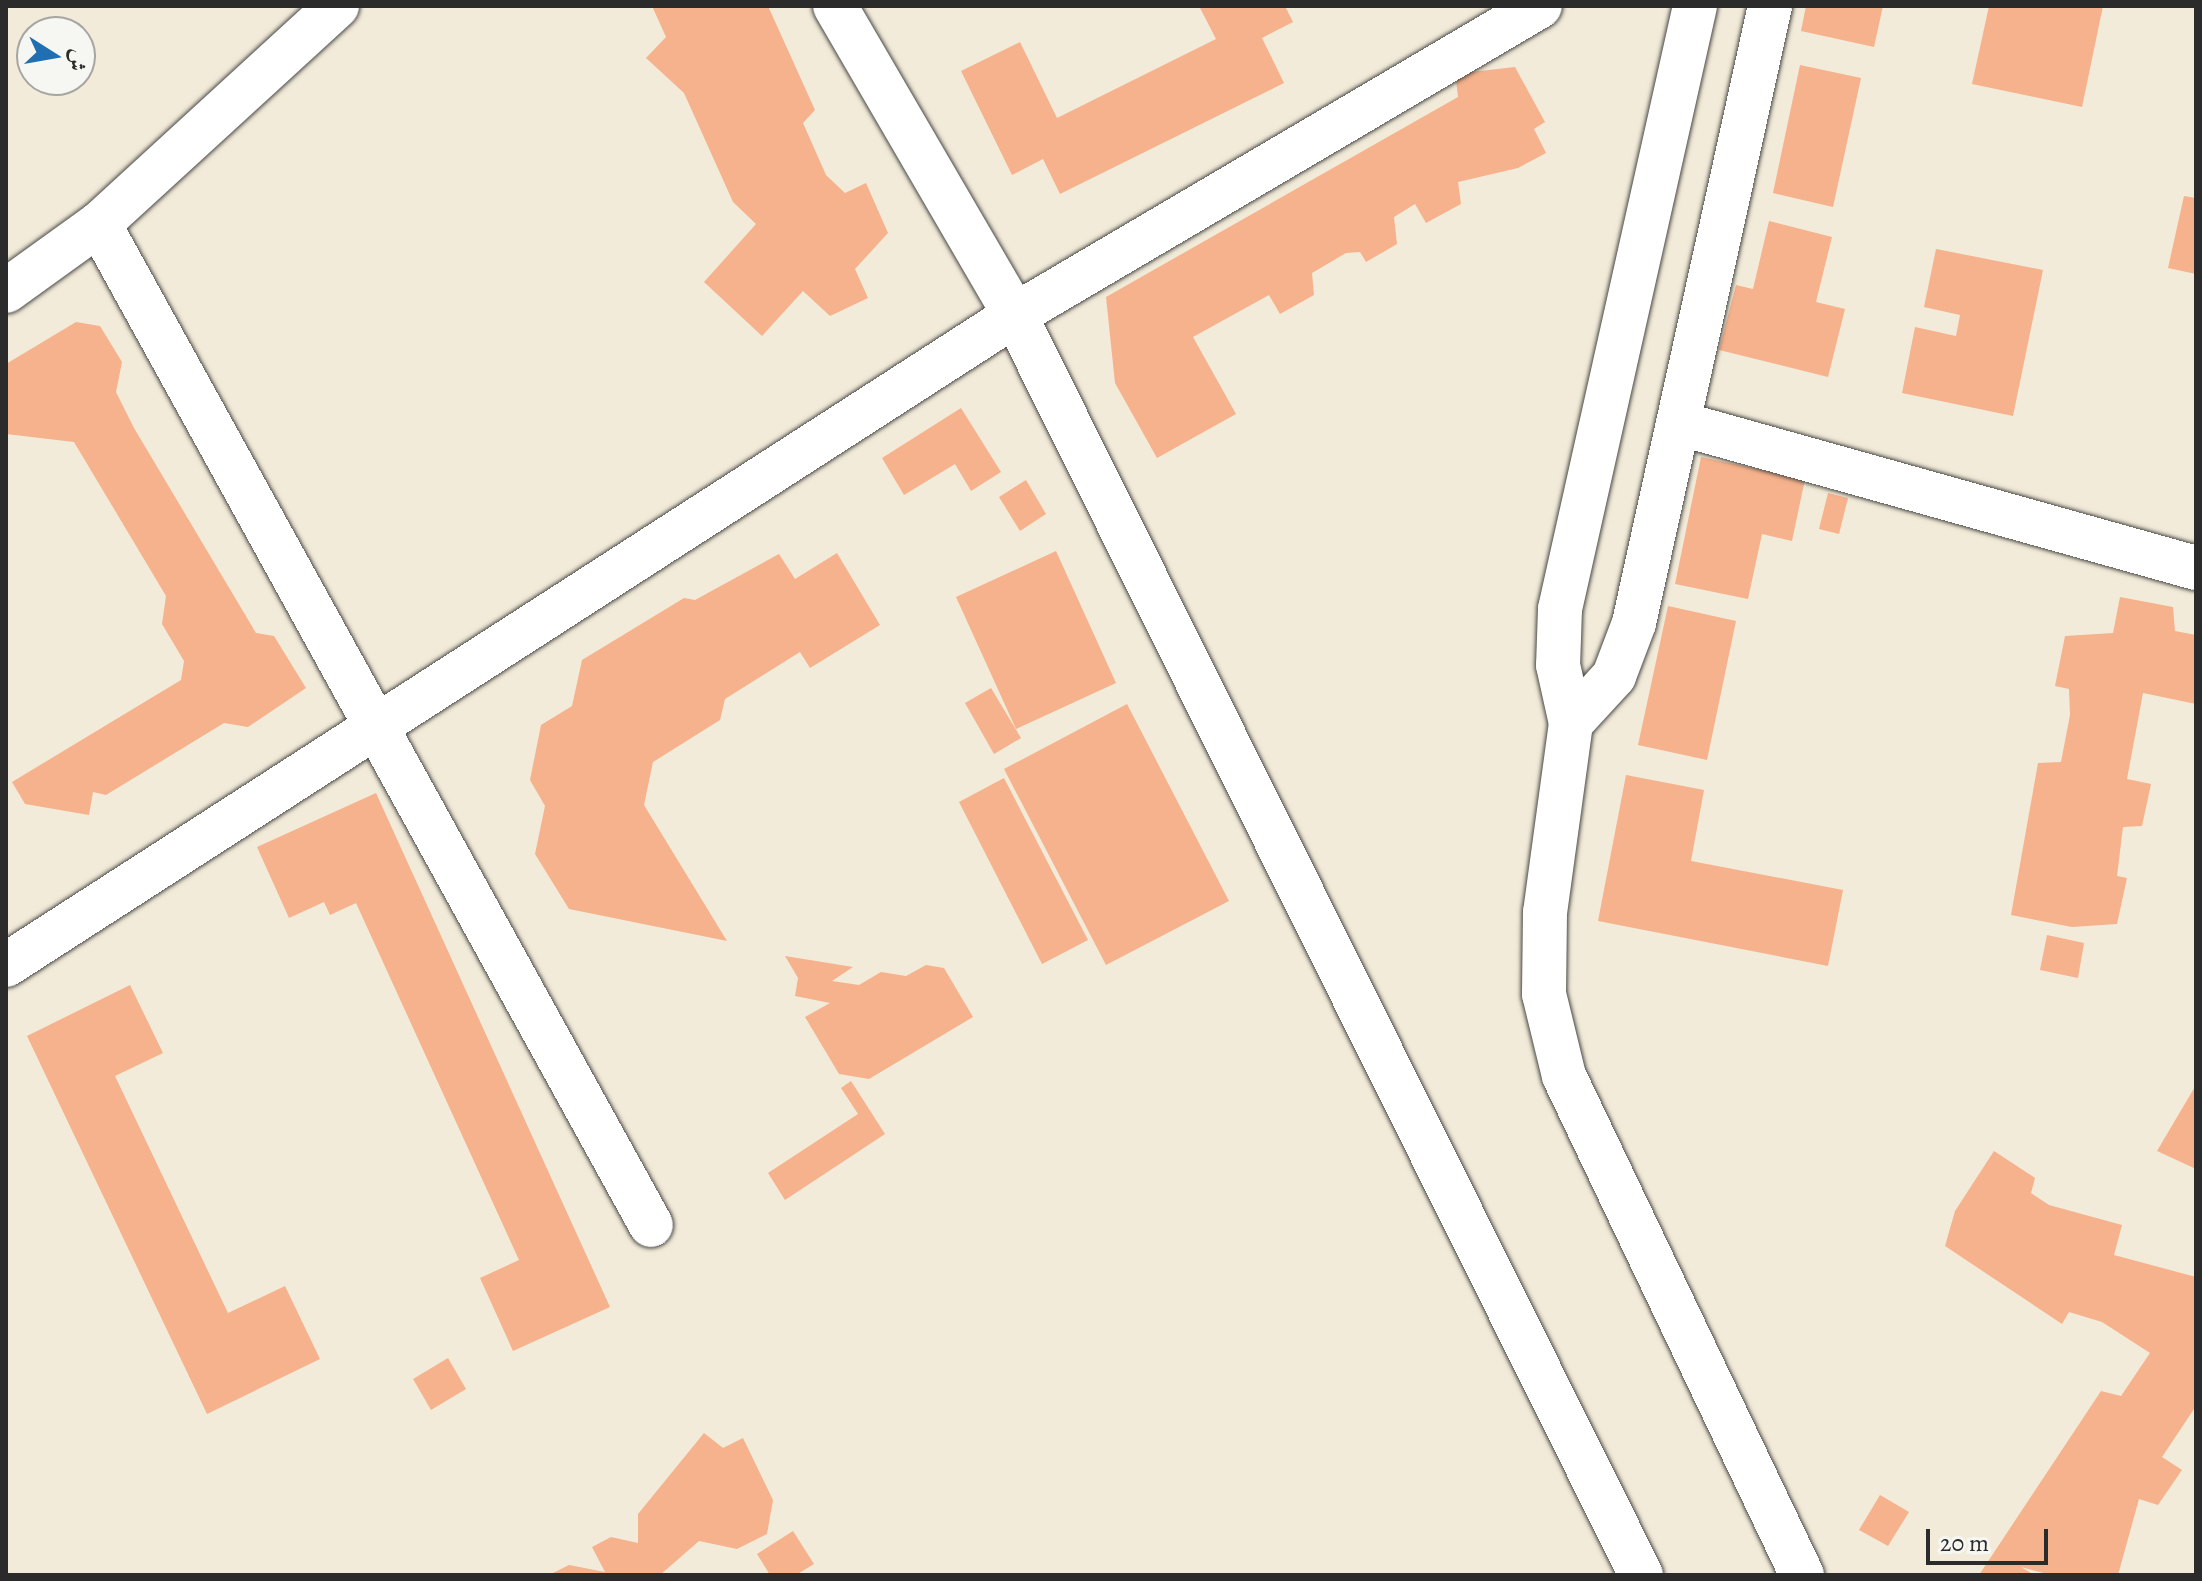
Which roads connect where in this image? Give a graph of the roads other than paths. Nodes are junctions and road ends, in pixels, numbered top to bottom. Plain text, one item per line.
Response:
1 (337, 6) edge
2 (835, 6) edge
3 (1540, 6) edge
4 (1695, 6) edge
5 (1770, 6) edge
6 (99, 224) junction
7 (6, 291) edge
8 (1015, 315) junction
9 (1678, 423) junction
10 (2196, 568) edge
11 (374, 723) junction
12 (1571, 723) junction
13 (6, 965) edge
14 (651, 1225) dead end
15 (1641, 1575) edge
16 (1802, 1575) edge

1 - 6 street
2 - 8 street
3 - 8 street
4 - 12 street
5 - 9 street
6 - 7 street
6 - 11 street
8 - 11 street
8 - 15 street
9 - 10 street
9 - 12 street
11 - 13 street
11 - 14 street
12 - 16 street

